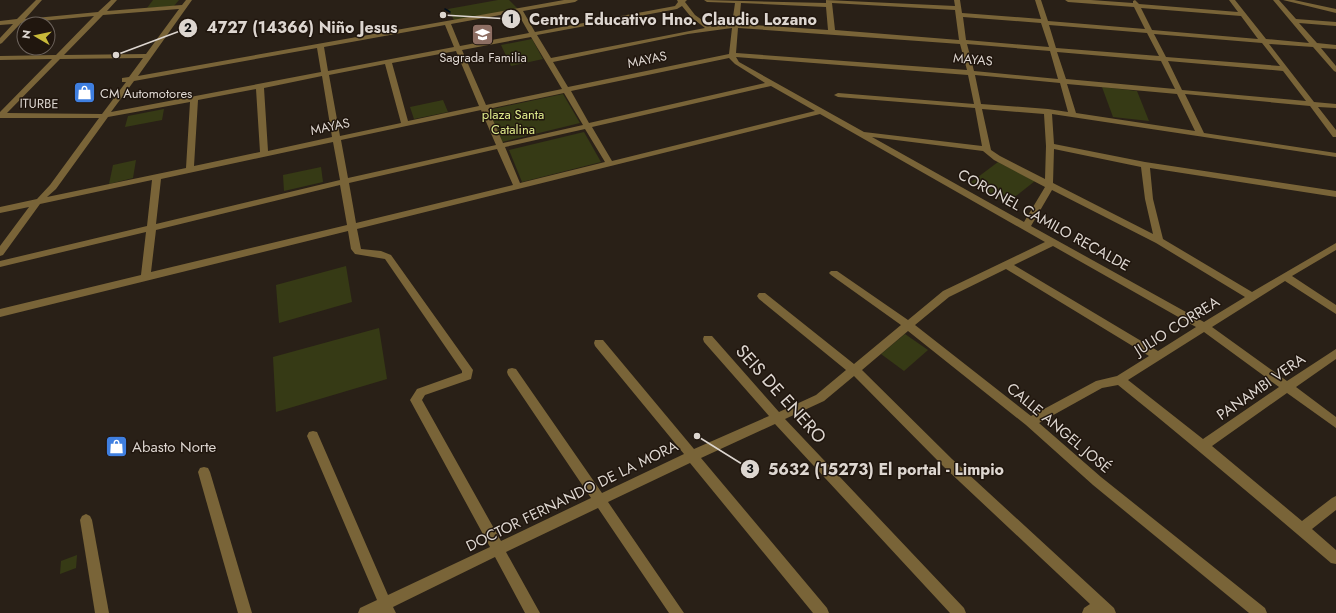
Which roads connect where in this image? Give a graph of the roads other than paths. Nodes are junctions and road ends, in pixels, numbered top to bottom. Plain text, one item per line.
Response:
1 (39, 0) edge
2 (114, 0) edge
3 (189, 0) edge
4 (575, 0) edge
5 (682, 0) edge
6 (707, 0) edge
7 (738, 0) edge
8 (957, 0) edge
9 (1038, 0) edge
10 (1068, 0) edge
11 (1232, 0) edge
12 (1276, 0) edge
13 (1286, 0) edge
14 (829, 2) edge
15 (1135, 3) edge
16 (179, 7) edge
17 (519, 10) junction
18 (1336, 11) edge
19 (959, 12) junction
20 (101, 14) junction
21 (1243, 14) junction
22 (25, 16) edge
23 (56, 18) edge
24 (16, 21) edge
25 (1294, 21) junction
26 (1044, 22) junction
27 (0, 23) edge
28 (447, 23) junction
29 (1336, 24) edge
30 (16, 25) edge
31 (735, 26) junction
32 (710, 29) junction
33 (832, 32) junction
34 (1149, 32) junction
35 (533, 35) junction
36 (1264, 41) junction
37 (0, 42) edge
38 (963, 42) junction
39 (1314, 45) junction
40 (320, 46) junction
41 (1336, 47) edge
42 (459, 49) junction
43 (1052, 49) junction
44 (732, 55) junction
45 (145, 56) junction
46 (58, 57) junction
47 (0, 58) edge
48 (1163, 59) junction
49 (548, 61) junction
50 (388, 63) junction
51 (1285, 69) junction
52 (1336, 70) edge
53 (971, 72) junction
54 (325, 75) junction
55 (128, 80) junction
56 (1062, 81) junction
57 (772, 84) junction
58 (260, 87) junction
59 (566, 90) junction
60 (1179, 91) junction
61 (838, 95) dead end
62 (194, 99) junction
63 (1311, 104) junction
64 (977, 105) junction
65 (1336, 106) edge
66 (483, 107) junction
67 (1048, 111) junction
68 (821, 112) junction
69 (0, 115) edge
70 (1073, 115) junction
71 (102, 116) junction
72 (405, 124) junction
73 (587, 126) junction
74 (1200, 133) junction
75 (860, 134) junction
76 (1336, 135) edge
77 (337, 138) junction
78 (500, 146) junction
79 (1050, 146) junction
80 (986, 149) junction
81 (264, 154) junction
82 (1336, 155) edge
83 (609, 163) junction
84 (1145, 165) junction
85 (190, 169) junction
86 (157, 176) junction
87 (344, 182) junction
88 (1049, 185) junction
89 (517, 186) junction
90 (1336, 194) edge
91 (40, 199) junction
92 (0, 210) edge
93 (352, 226) junction
94 (1026, 227) junction
95 (151, 228) junction
96 (1159, 241) junction
97 (1053, 242) junction
98 (1336, 246) edge
99 (0, 253) edge
100 (0, 264) edge
101 (1006, 264) junction
102 (834, 273) dead end
103 (1285, 276) junction
104 (146, 277) junction
105 (762, 296) dead end
106 (1253, 297) junction
107 (1336, 310) edge
108 (0, 313) edge
109 (908, 325) junction
110 (1205, 327) junction
111 (708, 339) dead end
112 (599, 343) dead end
113 (1336, 353) edge
114 (1158, 356) junction
115 (853, 370) junction
116 (512, 372) dead end
117 (1120, 380) junction
118 (1287, 387) junction
119 (777, 418) junction
120 (1030, 422) junction
121 (1336, 423) edge
122 (313, 436) dead end
123 (1203, 446) junction
124 (691, 456) junction
125 (204, 472) dead end
126 (599, 501) junction
127 (1336, 502) edge
128 (86, 520) dead end
129 (1301, 530) junction
130 (498, 549) junction
131 (1336, 558) edge
132 (387, 608) edge
133 (1099, 610) edge
134 (102, 613) edge
135 (245, 613) edge
136 (365, 613) edge
137 (533, 613) edge
138 (677, 613) edge
139 (822, 613) edge
140 (959, 613) edge
141 (1260, 613) edge

1 - 22 street
2 - 20 street
3 - 16 street
4 - 17 street
5 - 32 street
5 - 35 street, ITURBE
6 - 7 street
7 - 14 street
7 - 31 street
8 - 19 street
9 - 26 street
10 - 15 street
11 - 21 street
12 - 25 street
13 - 18 street
14 - 19 street
14 - 33 street
15 - 21 street
15 - 34 street
16 - 20 street
16 - 45 street
17 - 28 street
17 - 35 street
19 - 26 street
19 - 38 street
20 - 23 street
20 - 46 street
21 - 36 street
24 - 27 street
25 - 29 street
25 - 39 street
26 - 34 street
26 - 43 street
28 - 40 street
28 - 42 street
30 - 37 street
31 - 32 street
31 - 33 street
31 - 44 street
32 - 49 street
33 - 38 street
34 - 36 street
34 - 48 street
35 - 42 street, ITURBE
35 - 49 street
36 - 39 street
36 - 51 street
38 - 43 street
38 - 53 street
39 - 41 street
39 - 52 street
40 - 54 street
40 - 55 street
42 - 50 street, ITURBE
42 - 66 street
43 - 48 street
43 - 56 street
44 - 53 street, MAYAS
44 - 57 street, CORONEL CAMILO RECALDE
44 - 59 street, MAYAS
45 - 46 street
45 - 55 street
46 - 47 street
46 - 69 street
48 - 51 street
48 - 60 street
49 - 59 street
50 - 54 street, ITURBE
50 - 72 street
51 - 63 street
53 - 56 street, MAYAS
53 - 64 street
54 - 58 street, ITURBE
54 - 77 street
55 - 71 street
56 - 60 street, MAYAS
56 - 70 street
57 - 68 street, CORONEL CAMILO RECALDE
57 - 73 street
58 - 62 street, ITURBE
58 - 81 street
59 - 66 street, MAYAS
59 - 73 street
60 - 63 street, MAYAS
60 - 74 street
61 - 64 street
62 - 71 street, ITURBE
62 - 85 street
63 - 65 street, MAYAS
63 - 76 street
64 - 67 street
64 - 80 street
66 - 72 street, MAYAS
66 - 78 street
67 - 70 street
67 - 79 street
68 - 75 street, CORONEL CAMILO RECALDE
68 - 83 street
69 - 71 street, ITURBE
70 - 74 street
71 - 91 street
72 - 77 street, MAYAS
73 - 78 street
73 - 83 street
74 - 82 street
75 - 80 street
75 - 94 street, CORONEL CAMILO RECALDE
77 - 81 street, MAYAS
77 - 87 street
78 - 87 street
78 - 89 street
79 - 84 street
79 - 88 street
80 - 88 street
81 - 85 street, MAYAS
83 - 89 street
84 - 90 street
84 - 96 street
85 - 86 street, MAYAS
86 - 91 street, MAYAS
86 - 95 street
87 - 93 street
87 - 95 street
88 - 94 street
88 - 96 street
89 - 93 street
91 - 92 street, MAYAS
91 - 99 street
93 - 104 street
93 - 130 street
94 - 97 street, CORONEL CAMILO RECALDE
95 - 100 street
95 - 104 street
96 - 106 street
97 - 101 street, DOCTOR FERNANDO DE LA MORA
97 - 110 street, CORONEL CAMILO RECALDE
98 - 103 street, JULIO CORREA
101 - 109 street, DOCTOR FERNANDO DE LA MORA
101 - 114 street
102 - 109 street, CALLE ANGEL JOSÉ
103 - 106 street, JULIO CORREA
103 - 107 street
104 - 108 street
105 - 115 street
106 - 110 street, JULIO CORREA
109 - 115 street, DOCTOR FERNANDO DE LA MORA
109 - 120 street, CALLE ANGEL JOSÉ
110 - 114 street, JULIO CORREA
110 - 118 street, CORONEL CAMILO RECALDE
111 - 119 street, SEIS DE ENERO
112 - 124 street
113 - 118 street, PANAMBI VERA
114 - 117 street, JULIO CORREA
115 - 119 street, DOCTOR FERNANDO DE LA MORA
115 - 133 street
116 - 126 street
117 - 120 street, JULIO CORREA
117 - 123 street
118 - 121 street, CORONEL CAMILO RECALDE
118 - 123 street, PANAMBI VERA
119 - 124 street, DOCTOR FERNANDO DE LA MORA
119 - 140 street, SEIS DE ENERO
120 - 141 street, CALLE ANGEL JOSÉ
122 - 132 street
123 - 129 street
124 - 126 street, DOCTOR FERNANDO DE LA MORA
124 - 139 street
125 - 135 street
126 - 130 street, DOCTOR FERNANDO DE LA MORA
126 - 138 street
127 - 129 street
128 - 134 street
129 - 131 street
130 - 132 street, DOCTOR FERNANDO DE LA MORA
130 - 137 street
132 - 136 street, DOCTOR FERNANDO DE LA MORA

